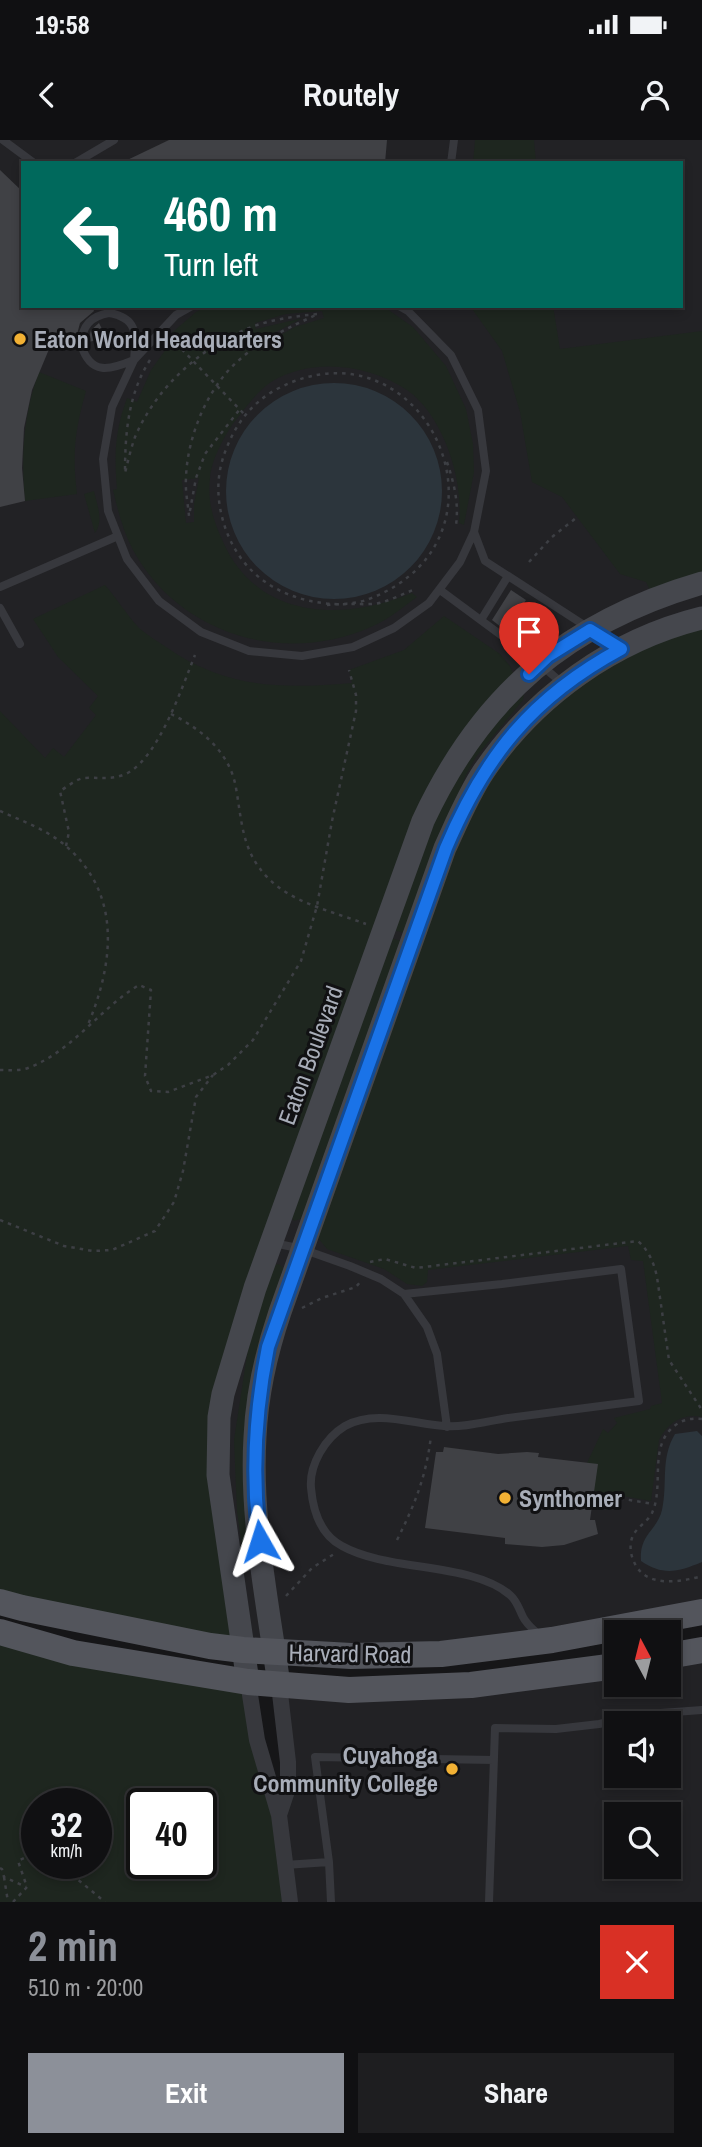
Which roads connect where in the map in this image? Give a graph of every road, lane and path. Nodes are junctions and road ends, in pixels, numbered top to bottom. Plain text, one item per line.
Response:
1 (2, 140) edge
2 (114, 140) edge
3 (454, 140) edge
4 (31, 161) edge
5 (78, 161) edge
6 (451, 161) edge
7 (188, 308) edge
8 (410, 309) edge
9 (167, 335) dead end
10 (153, 356) dead end
11 (134, 360) junction
12 (193, 361) junction
13 (218, 386) junction
14 (240, 410) junction
15 (246, 416) junction
16 (444, 453) junction
17 (576, 517) dead end
18 (456, 525) dead end
19 (474, 532) junction
20 (118, 536) junction
21 (529, 562) dead end
22 (508, 576) junction
23 (702, 583) edge
24 (0, 587) edge
25 (413, 590) dead end
26 (440, 590) junction
27 (327, 605) junction
28 (0, 608) edge
29 (702, 618) edge
30 (481, 620) junction
31 (590, 630) junction
32 (20, 644) dead end
33 (621, 649) junction
34 (195, 655) dead end
35 (540, 664) junction
36 (349, 670) dead end
37 (564, 685) junction
38 (171, 714) junction
39 (0, 811) edge
40 (66, 846) junction
41 (317, 906) junction
42 (369, 925) dead end
43 (86, 1030) junction
44 (0, 1070) edge
45 (213, 1075) junction
46 (0, 1220) edge
47 (271, 1242) junction
48 (302, 1250) junction
49 (361, 1282) dead end
50 (404, 1294) junction
51 (299, 1310) dead end
52 (702, 1419) edge
53 (447, 1427) junction
54 (431, 1436) dead end
55 (612, 1497) dead end
56 (654, 1504) junction
57 (397, 1540) dead end
58 (335, 1554) dead end
59 (702, 1576) edge
60 (286, 1595) dead end
61 (0, 1602) edge
62 (702, 1612) edge
63 (524, 1619) junction
64 (0, 1632) edge
65 (545, 1641) junction
66 (514, 1644) junction
67 (243, 1650) junction
68 (702, 1650) edge
69 (274, 1652) junction
70 (681, 1654) edge
71 (604, 1668) edge
72 (248, 1682) junction
73 (279, 1685) junction
74 (702, 1710) edge
75 (494, 1760) junction
76 (279, 1815) junction
77 (329, 1862) junction
78 (285, 1865) junction
79 (0, 1868) edge
80 (4, 1877) junction
81 (24, 1879) edge
82 (77, 1879) edge
83 (27, 1887) junction
84 (8, 1902) edge
85 (13, 1902) edge
86 (105, 1902) edge
87 (290, 1902) edge
88 (331, 1902) edge
89 (489, 1902) edge

1 - 4 lane
2 - 5 lane
3 - 6 lane
7 - 11 lane
8 - 19 lane
9 - 12 path
10 - 12 path
11 - 11 lane
11 - 20 lane
12 - 13 path
12 - 13 path
13 - 14 path
13 - 14 path
14 - 15 path
15 - 16 path
15 - 27 path
16 - 18 path
16 - 27 path
17 - 21 path
19 - 22 lane
19 - 26 lane
20 - 24 lane
20 - 26 lane
22 - 30 lane
22 - 31 lane
23 - 31 street, Eaton Boulevard
25 - 27 path
26 - 30 lane
28 - 32 lane
29 - 33 street
30 - 35 lane
31 - 33 lane
31 - 35 street, Eaton Boulevard
33 - 37 street
34 - 38 path
35 - 37 lane
35 - 47 street, Eaton Boulevard
36 - 41 path
37 - 48 street
38 - 40 path
38 - 41 path
39 - 40 path
40 - 43 path
41 - 42 path
41 - 45 path
43 - 44 path
43 - 45 path
45 - 46 path
47 - 48 lane
47 - 67 street, Eaton Boulevard
48 - 50 lane
48 - 69 street
49 - 51 path
50 - 53 lane
50 - 53 lane
52 - 56 path
53 - 63 lane
54 - 57 path
55 - 56 path
56 - 59 path
58 - 60 path
61 - 67 main road, Harvard Road
62 - 65 main road, Harvard Road
63 - 65 lane
63 - 66 lane
64 - 72 main road, Harvard Road
65 - 66 main road, Harvard Road
66 - 69 main road, Harvard Road
67 - 69 main road, Harvard Road
67 - 72 street, Eaton Boulevard
68 - 70 main road
69 - 73 street
71 - 73 main road, Harvard Road
72 - 73 main road, Harvard Road
72 - 76 street
73 - 76 street
74 - 75 lane
75 - 77 lane
75 - 89 lane
76 - 78 street
77 - 78 lane
77 - 88 lane
78 - 87 street
79 - 80 path
80 - 83 path
80 - 84 path
81 - 83 path
82 - 86 path
83 - 85 path

